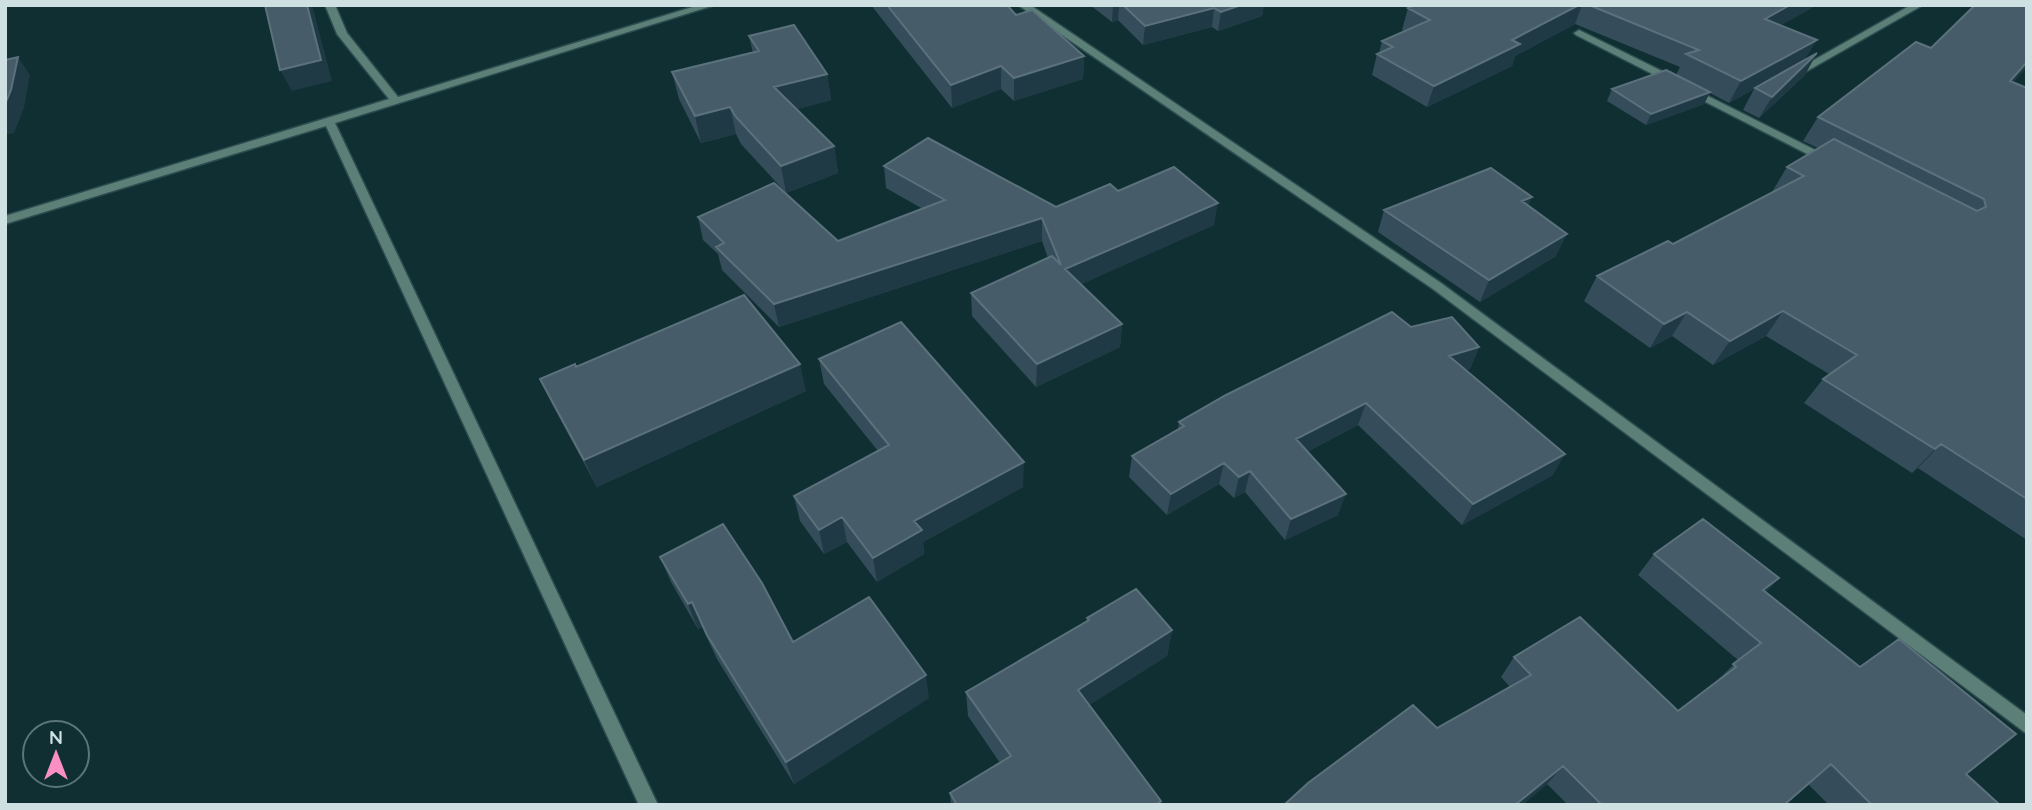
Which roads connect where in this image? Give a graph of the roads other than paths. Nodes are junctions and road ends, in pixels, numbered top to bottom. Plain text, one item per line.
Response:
1 (330, 5) edge
2 (710, 5) edge
3 (1023, 5) edge
4 (1918, 5) edge
5 (1579, 33) dead end
6 (1789, 77) edge
7 (396, 101) junction
8 (1742, 104) dead end
9 (1730, 110) junction
10 (329, 121) junction
11 (1839, 166) edge
12 (5, 220) edge
13 (2027, 726) edge
14 (649, 805) edge

1 - 7 street
2 - 7 street
3 - 13 street
4 - 6 street
5 - 9 street
7 - 10 street
8 - 9 street
9 - 11 street
10 - 12 street
10 - 14 street

